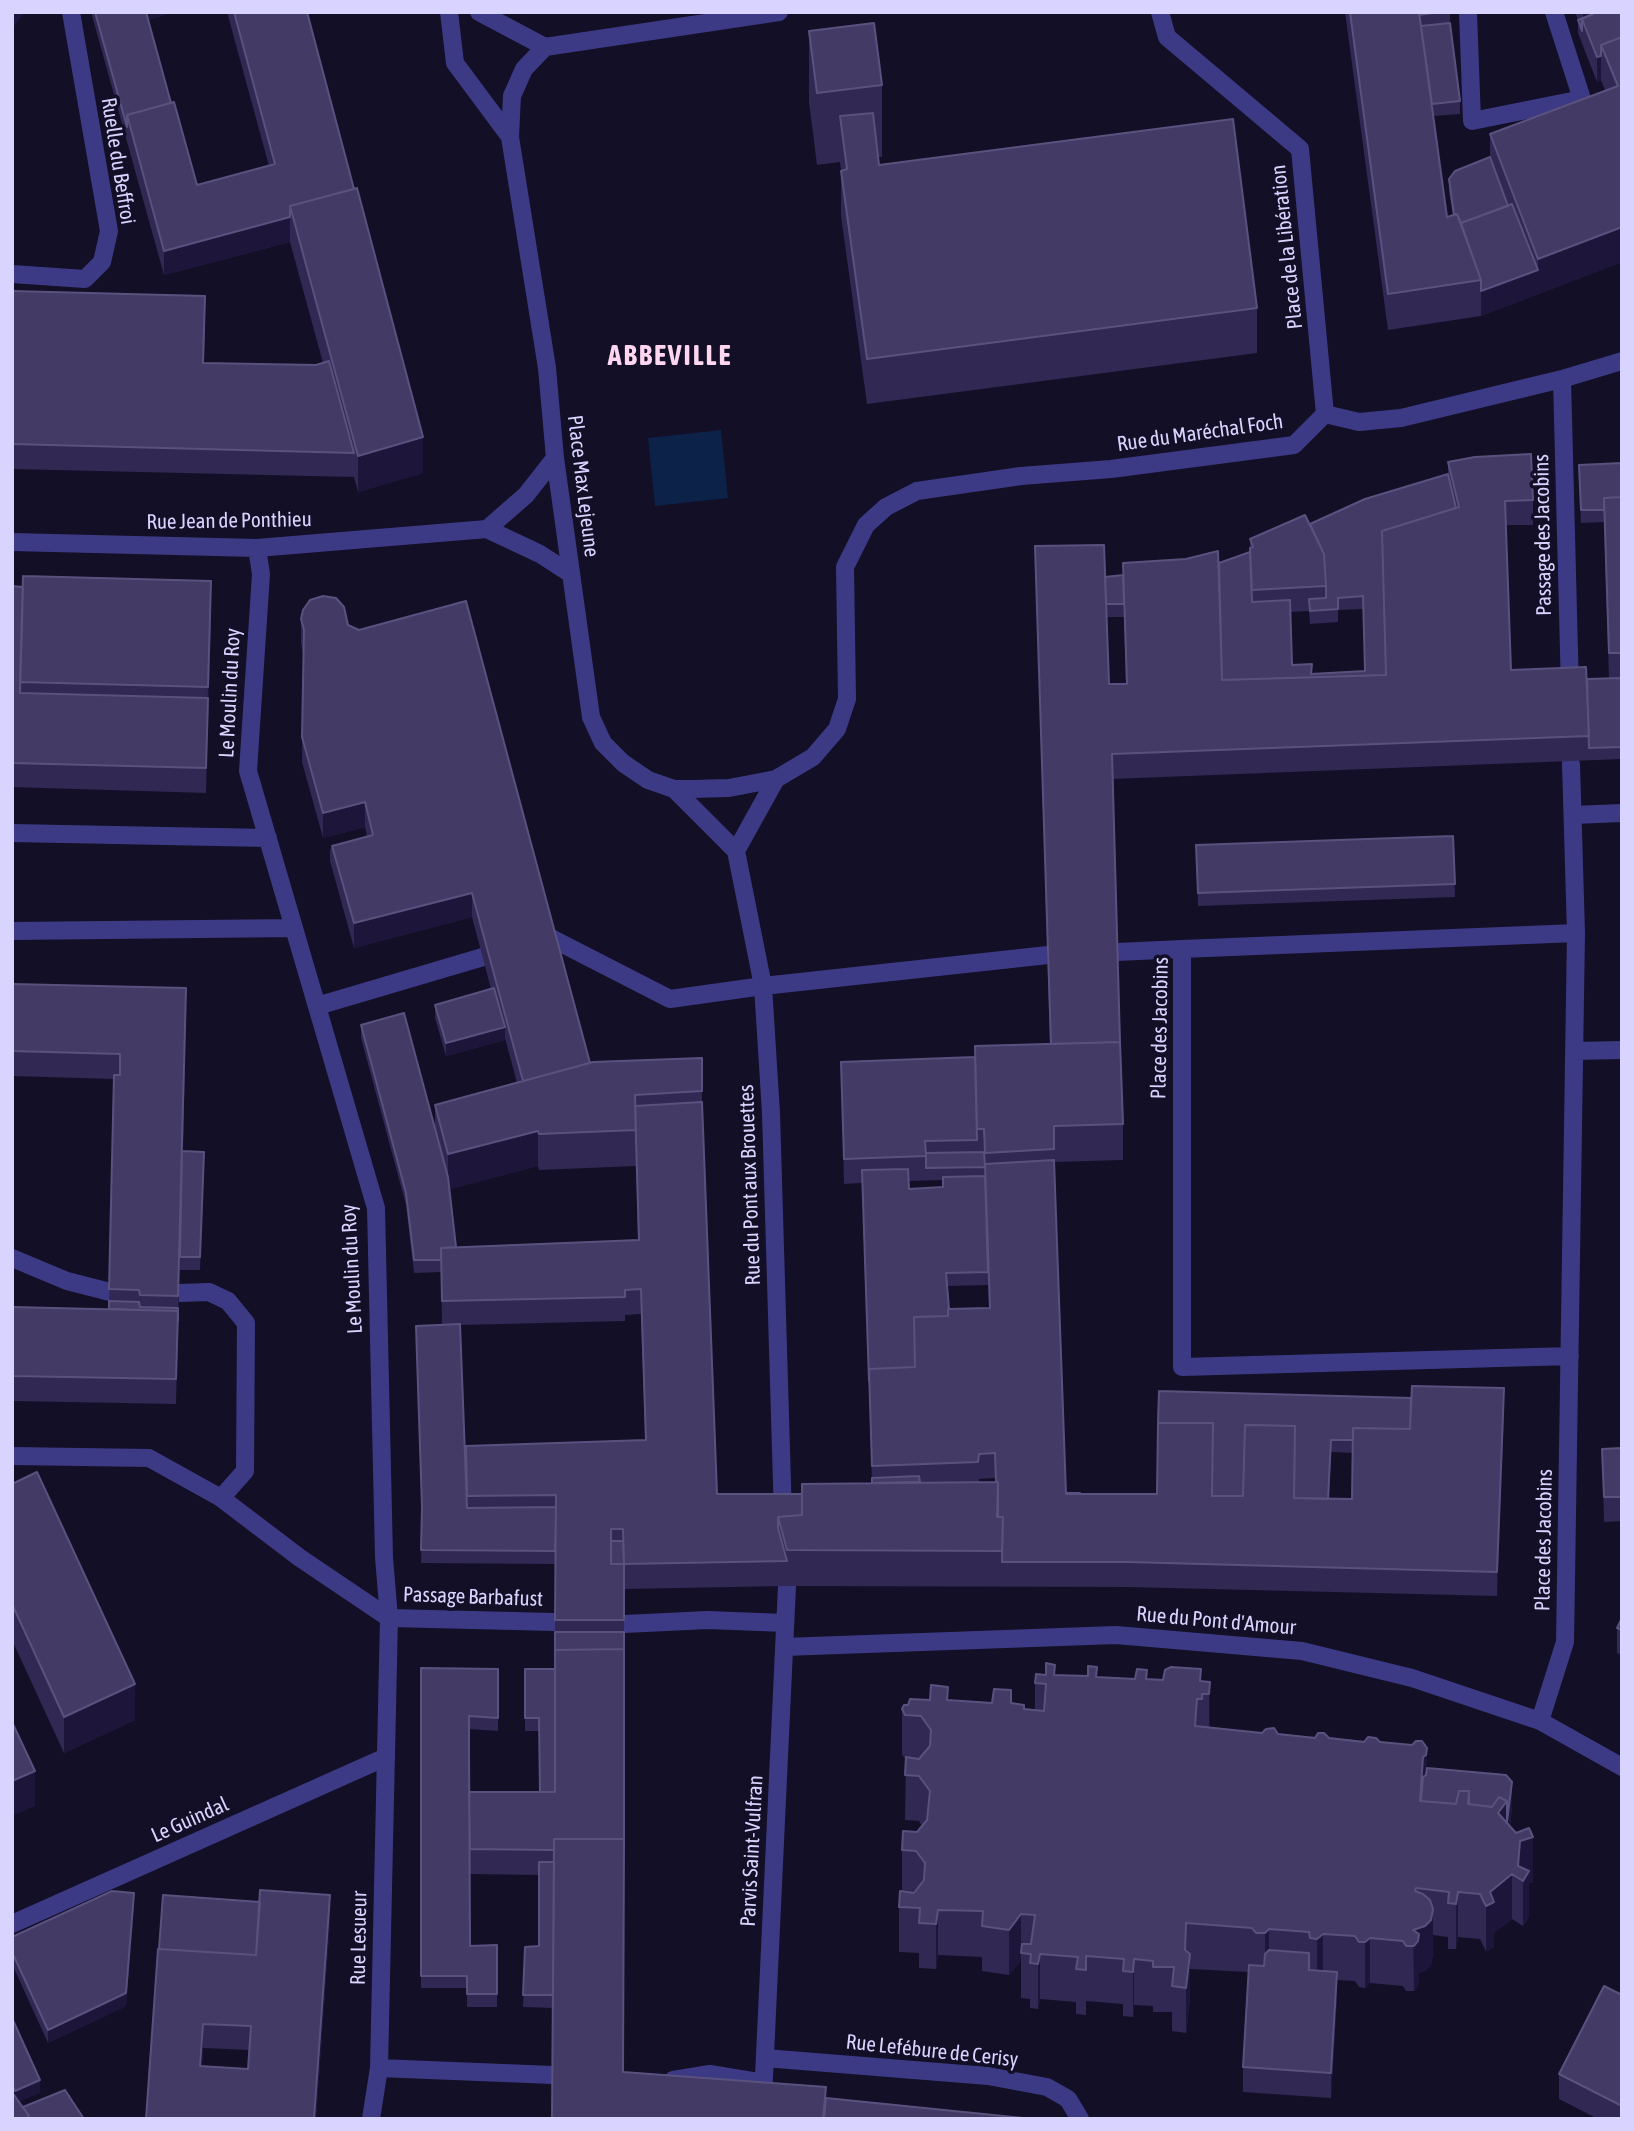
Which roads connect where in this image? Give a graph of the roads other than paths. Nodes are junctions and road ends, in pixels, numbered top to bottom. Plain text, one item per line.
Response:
1 (71, 12) edge
2 (449, 12) edge
3 (479, 12) edge
4 (779, 12) edge
5 (1160, 12) edge
6 (1468, 12) edge
7 (1554, 12) edge
8 (545, 47) junction
9 (510, 137) junction
10 (12, 274) edge
11 (1622, 361) edge
12 (1562, 379) junction
13 (1325, 414) junction
14 (555, 458) junction
15 (487, 529) junction
16 (12, 542) edge
17 (257, 548) junction
18 (845, 567) joint
19 (571, 574) junction
20 (1570, 690) edge
21 (1571, 764) edge
22 (776, 779) junction
23 (674, 789) junction
24 (1622, 813) edge
25 (1573, 815) junction
26 (12, 833) edge
27 (268, 838) junction
28 (736, 851) junction
29 (294, 928) junction
30 (12, 931) edge
31 (1576, 933) junction
32 (549, 937) edge
33 (1182, 949) junction
34 (1117, 952) edge
35 (1048, 955) edge
36 (483, 957) edge
37 (763, 986) junction
38 (317, 1006) junction
39 (1622, 1050) edge
40 (1574, 1051) junction
41 (12, 1258) edge
42 (110, 1292) edge
43 (179, 1293) edge
44 (1570, 1356) junction
45 (12, 1456) edge
46 (221, 1498) junction
47 (783, 1521) edge
48 (787, 1586) edge
49 (389, 1618) junction
50 (555, 1622) edge
51 (785, 1623) junction
52 (624, 1624) edge
53 (784, 1647) junction
54 (1540, 1721) junction
55 (386, 1757) junction
56 (1622, 1767) edge
57 (12, 1924) edge
58 (765, 2058) junction
59 (379, 2068) junction
60 (553, 2075) edge
61 (658, 2080) edge
62 (764, 2083) junction
63 (371, 2119) edge
64 (762, 2119) edge
65 (1080, 2119) edge

1 - 10 street, Ruelle du Beffroi
2 - 9 street
3 - 8 street
4 - 8 street
5 - 13 street, Place de la Libération
6 - 7 street
8 - 9 street, Place Max Lejeune
9 - 14 street, Place Max Lejeune
11 - 12 street
12 - 13 street
12 - 20 street, Passage des Jacobins
13 - 18 street, Rue du Maréchal Foch
14 - 15 street
14 - 19 street, Place Max Lejeune
15 - 17 street, Rue Jean de Ponthieu
15 - 19 street, Rue Jean de Ponthieu
16 - 17 street, Rue Jean de Ponthieu
17 - 27 street, Le Moulin du Roy
18 - 22 street, Place Max Lejeune
19 - 23 street, Place Max Lejeune
21 - 25 street
22 - 23 street, Place Max Lejeune
22 - 28 street
23 - 28 street
24 - 25 street
25 - 31 street
26 - 27 street
27 - 29 street, Le Moulin du Roy
28 - 37 street, Rue du Pont aux Brouettes
29 - 30 street
29 - 38 street, Le Moulin du Roy
31 - 33 street, Place des Jacobins
31 - 40 street, Place des Jacobins
32 - 37 street
33 - 34 street
33 - 44 street, Place des Jacobins
35 - 37 street
36 - 38 street
37 - 47 street, Rue du Pont aux Brouettes
38 - 49 street, Le Moulin du Roy
39 - 40 street
40 - 44 street, Place des Jacobins
41 - 42 street
43 - 46 street
44 - 54 street, Place des Jacobins
45 - 46 street
46 - 49 street
48 - 51 street, Parvis Saint-Vulfran
49 - 50 street, Passage Barbafust
49 - 55 street, Le Moulin du Roy
51 - 52 street
51 - 53 street, Parvis Saint-Vulfran
53 - 54 street, Rue du Pont d'Amour
53 - 58 street, Parvis Saint-Vulfran
54 - 56 street, Rue du Pont d'Amour
55 - 57 street, Le Guindal
55 - 59 street, Rue Lesueur
58 - 62 street, Parvis Saint-Vulfran
58 - 65 street, Rue Lefébure de Cerisy
59 - 60 street
59 - 63 street, Rue Lesueur
61 - 62 street
62 - 64 street, Parvis Saint-Vulfran

